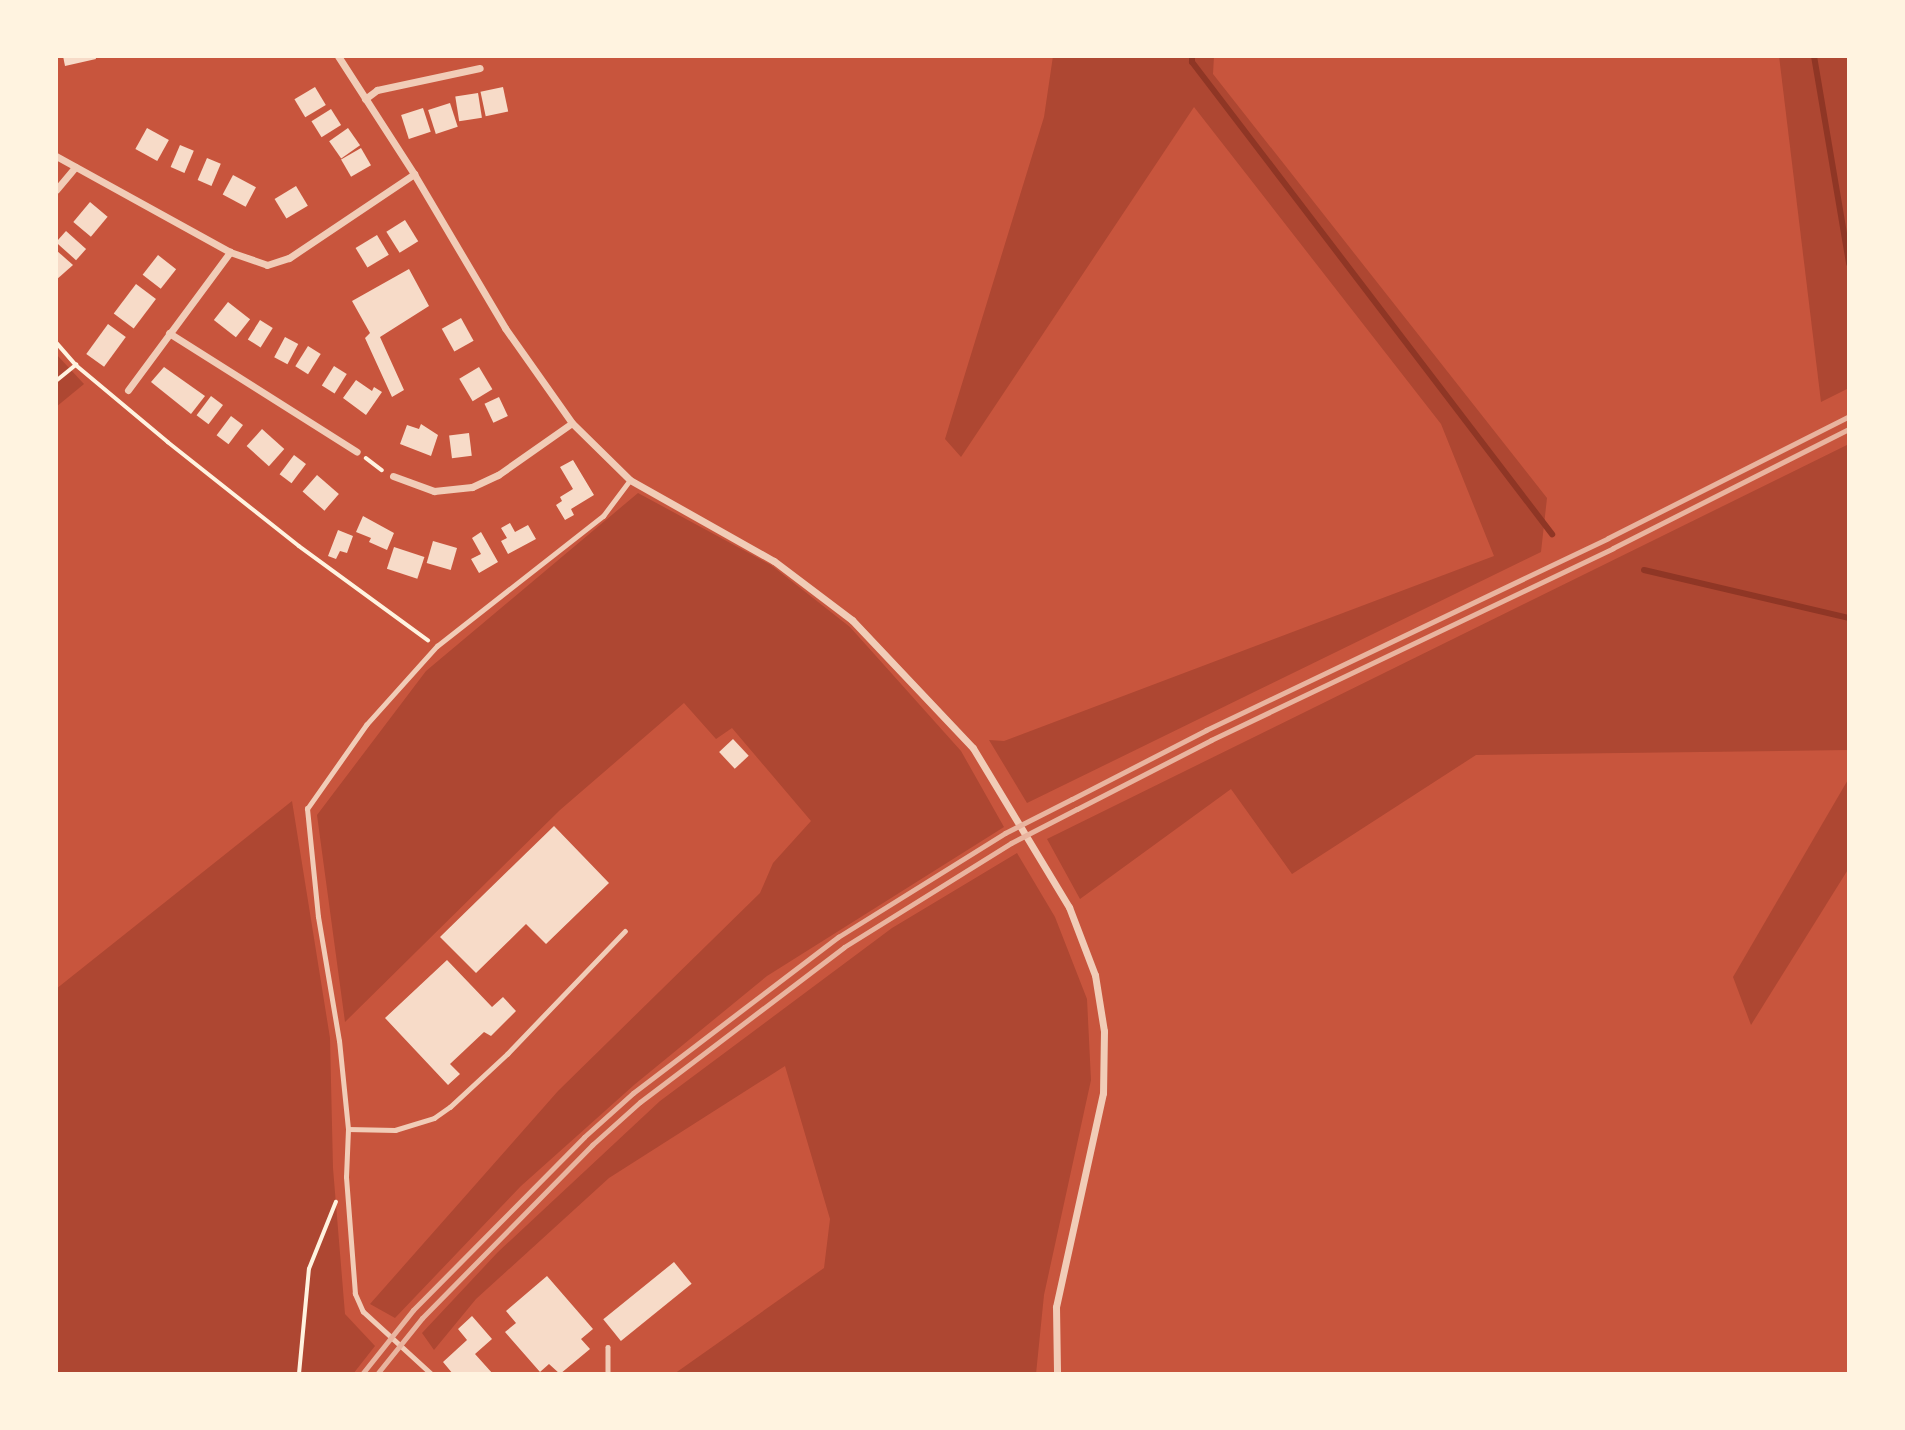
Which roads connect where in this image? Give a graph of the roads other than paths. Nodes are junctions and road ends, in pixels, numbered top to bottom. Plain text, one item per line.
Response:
1 (338, 56) edge
2 (480, 68) dead end
3 (365, 99) junction
4 (56, 156) edge
5 (75, 167) junction
6 (414, 174) junction
7 (56, 190) edge
8 (230, 251) junction
9 (169, 333) junction
10 (128, 390) dead end
11 (572, 423) junction
12 (357, 452) dead end
13 (393, 476) dead end
14 (630, 480) junction
15 (625, 931) dead end
16 (348, 1129) junction
17 (608, 1347) dead end
18 (431, 1374) edge
19 (608, 1374) edge
20 (1057, 1374) edge

1 - 3 street
2 - 3 street
3 - 6 street
4 - 5 street
5 - 7 street
5 - 8 street
6 - 8 street
6 - 11 street
8 - 9 street
9 - 10 street
9 - 12 street
11 - 13 street
11 - 14 street
14 - 16 lane
14 - 20 street
15 - 16 lane
16 - 18 lane
17 - 19 lane

